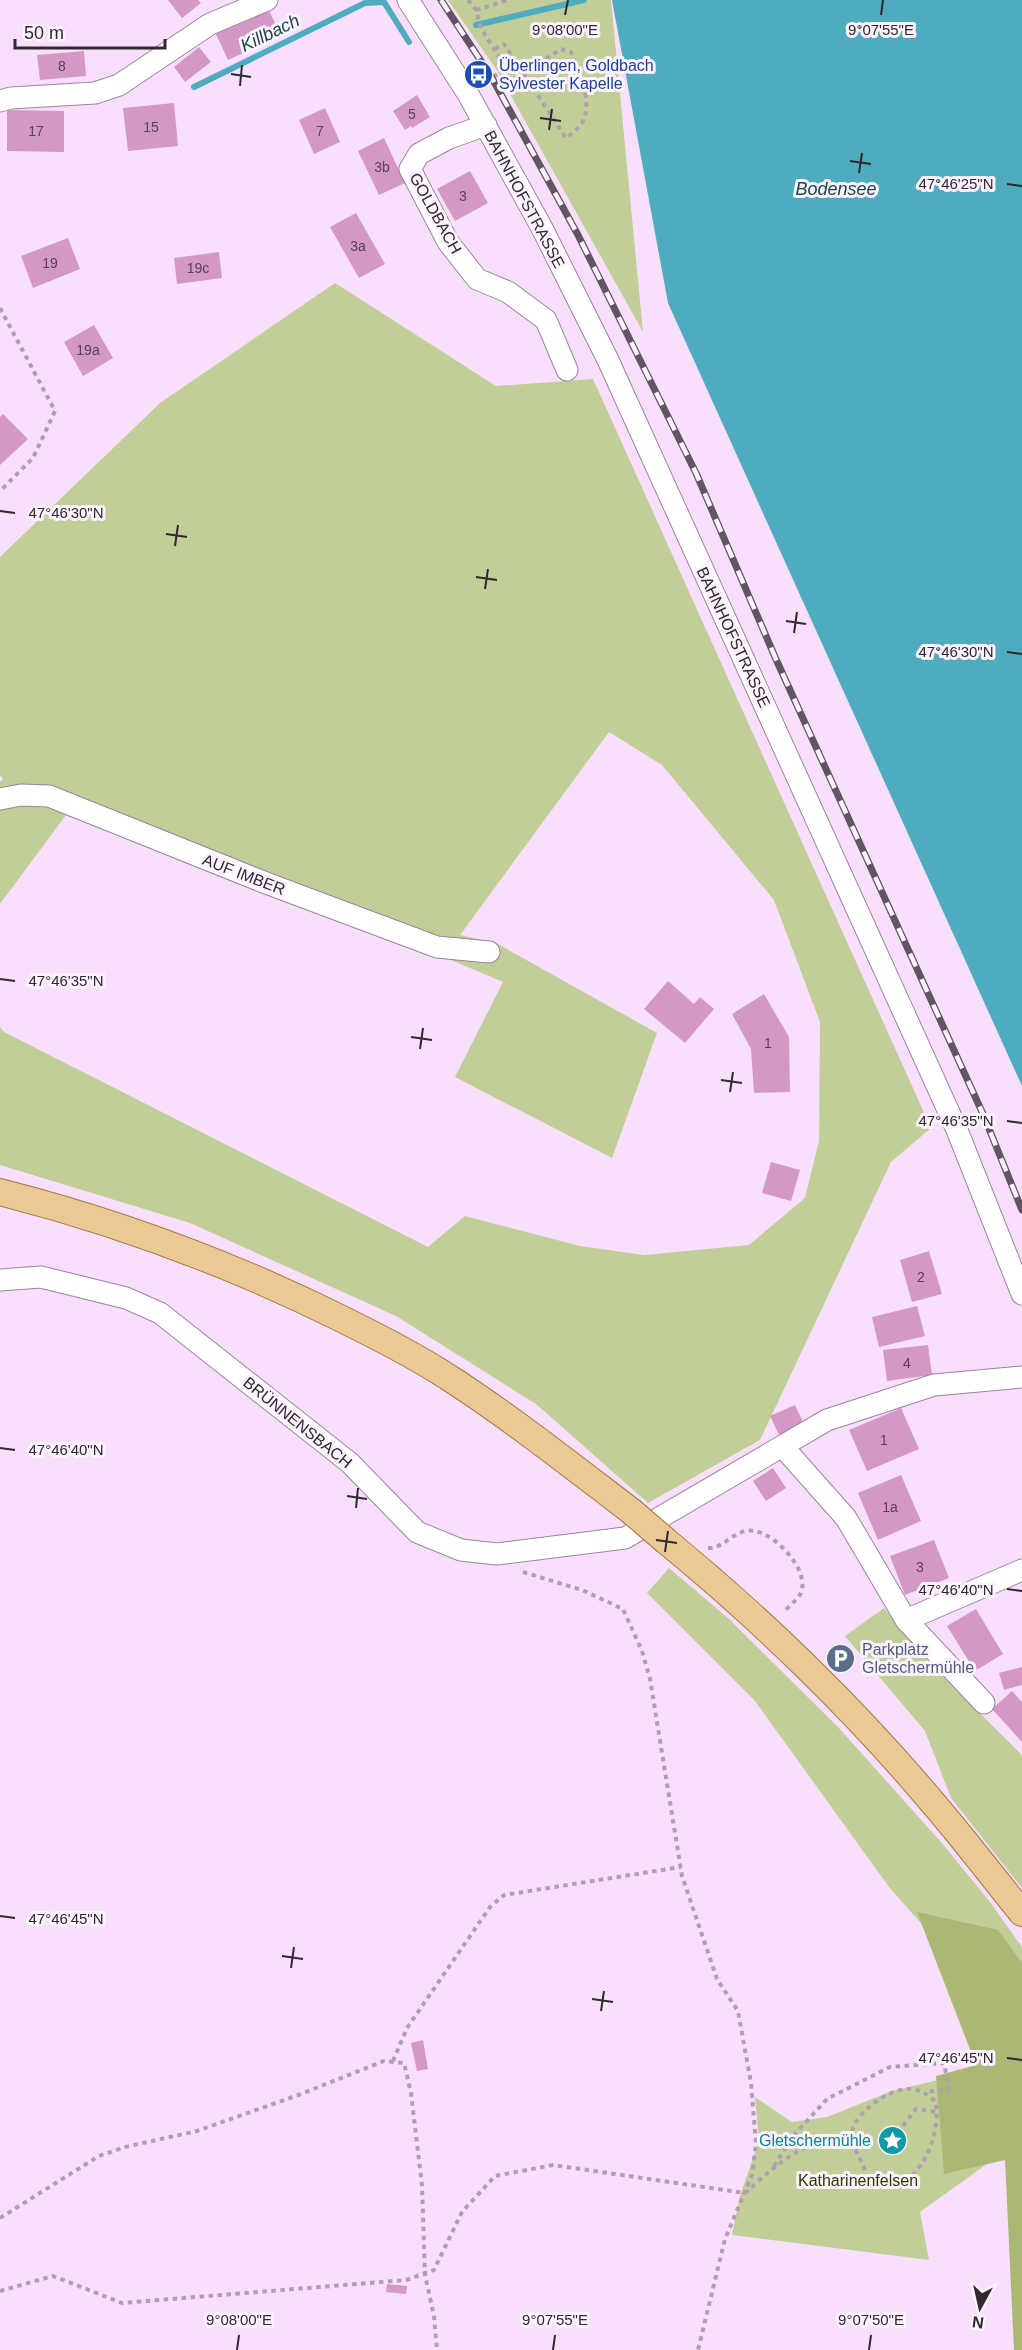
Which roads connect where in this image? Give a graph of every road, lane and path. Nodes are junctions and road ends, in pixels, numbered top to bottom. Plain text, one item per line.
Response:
1 (267, 0) edge
2 (408, 0) edge
3 (468, 0) edge
4 (508, 0) edge
5 (476, 10) junction
6 (495, 49) junction
7 (523, 74) junction
8 (488, 80) dead end
9 (0, 101) edge
10 (486, 125) junction
11 (0, 308) edge
12 (567, 370) dead end
13 (0, 491) edge
14 (0, 800) edge
15 (489, 952) dead end
16 (0, 1192) edge
17 (0, 1280) edge
18 (1022, 1294) edge
19 (1022, 1377) edge
20 (783, 1446) junction
21 (705, 1548) dead end
22 (496, 1554) junction
23 (1022, 1570) edge
24 (785, 1611) dead end
25 (906, 1620) junction
26 (984, 1703) dead end
27 (681, 1867) junction
28 (1022, 1913) edge
29 (393, 2061) junction
30 (925, 2092) junction
31 (937, 2112) junction
32 (841, 2139) junction
33 (892, 2140) dead end
34 (772, 2169) junction
35 (745, 2193) junction
36 (0, 2218) edge
37 (425, 2275) junction
38 (0, 2292) edge
39 (437, 2350) edge
40 (698, 2350) edge

1 - 9 street
2 - 10 street, BAHNHOFSTRASSE
3 - 5 path
4 - 5 path
5 - 6 path
6 - 7 path
6 - 8 path
7 - 7 path
10 - 12 street, GOLDBACH
10 - 18 street, BAHNHOFSTRASSE
11 - 13 path
14 - 15 street, AUF IMBER
16 - 28 main road, bridge
17 - 22 street, BRÜNNENSBACH
19 - 20 street, BRÜNNENSBACH
20 - 22 street, BRÜNNENSBACH
20 - 25 street
21 - 24 path
22 - 27 path
23 - 25 street
25 - 26 street
27 - 29 path
27 - 35 path
29 - 36 path
29 - 37 path
30 - 31 path
30 - 32 path
30 - 34 path
31 - 32 path
31 - 33 path
32 - 34 path
34 - 35 path
35 - 37 path
35 - 40 path
37 - 38 path
37 - 39 path

